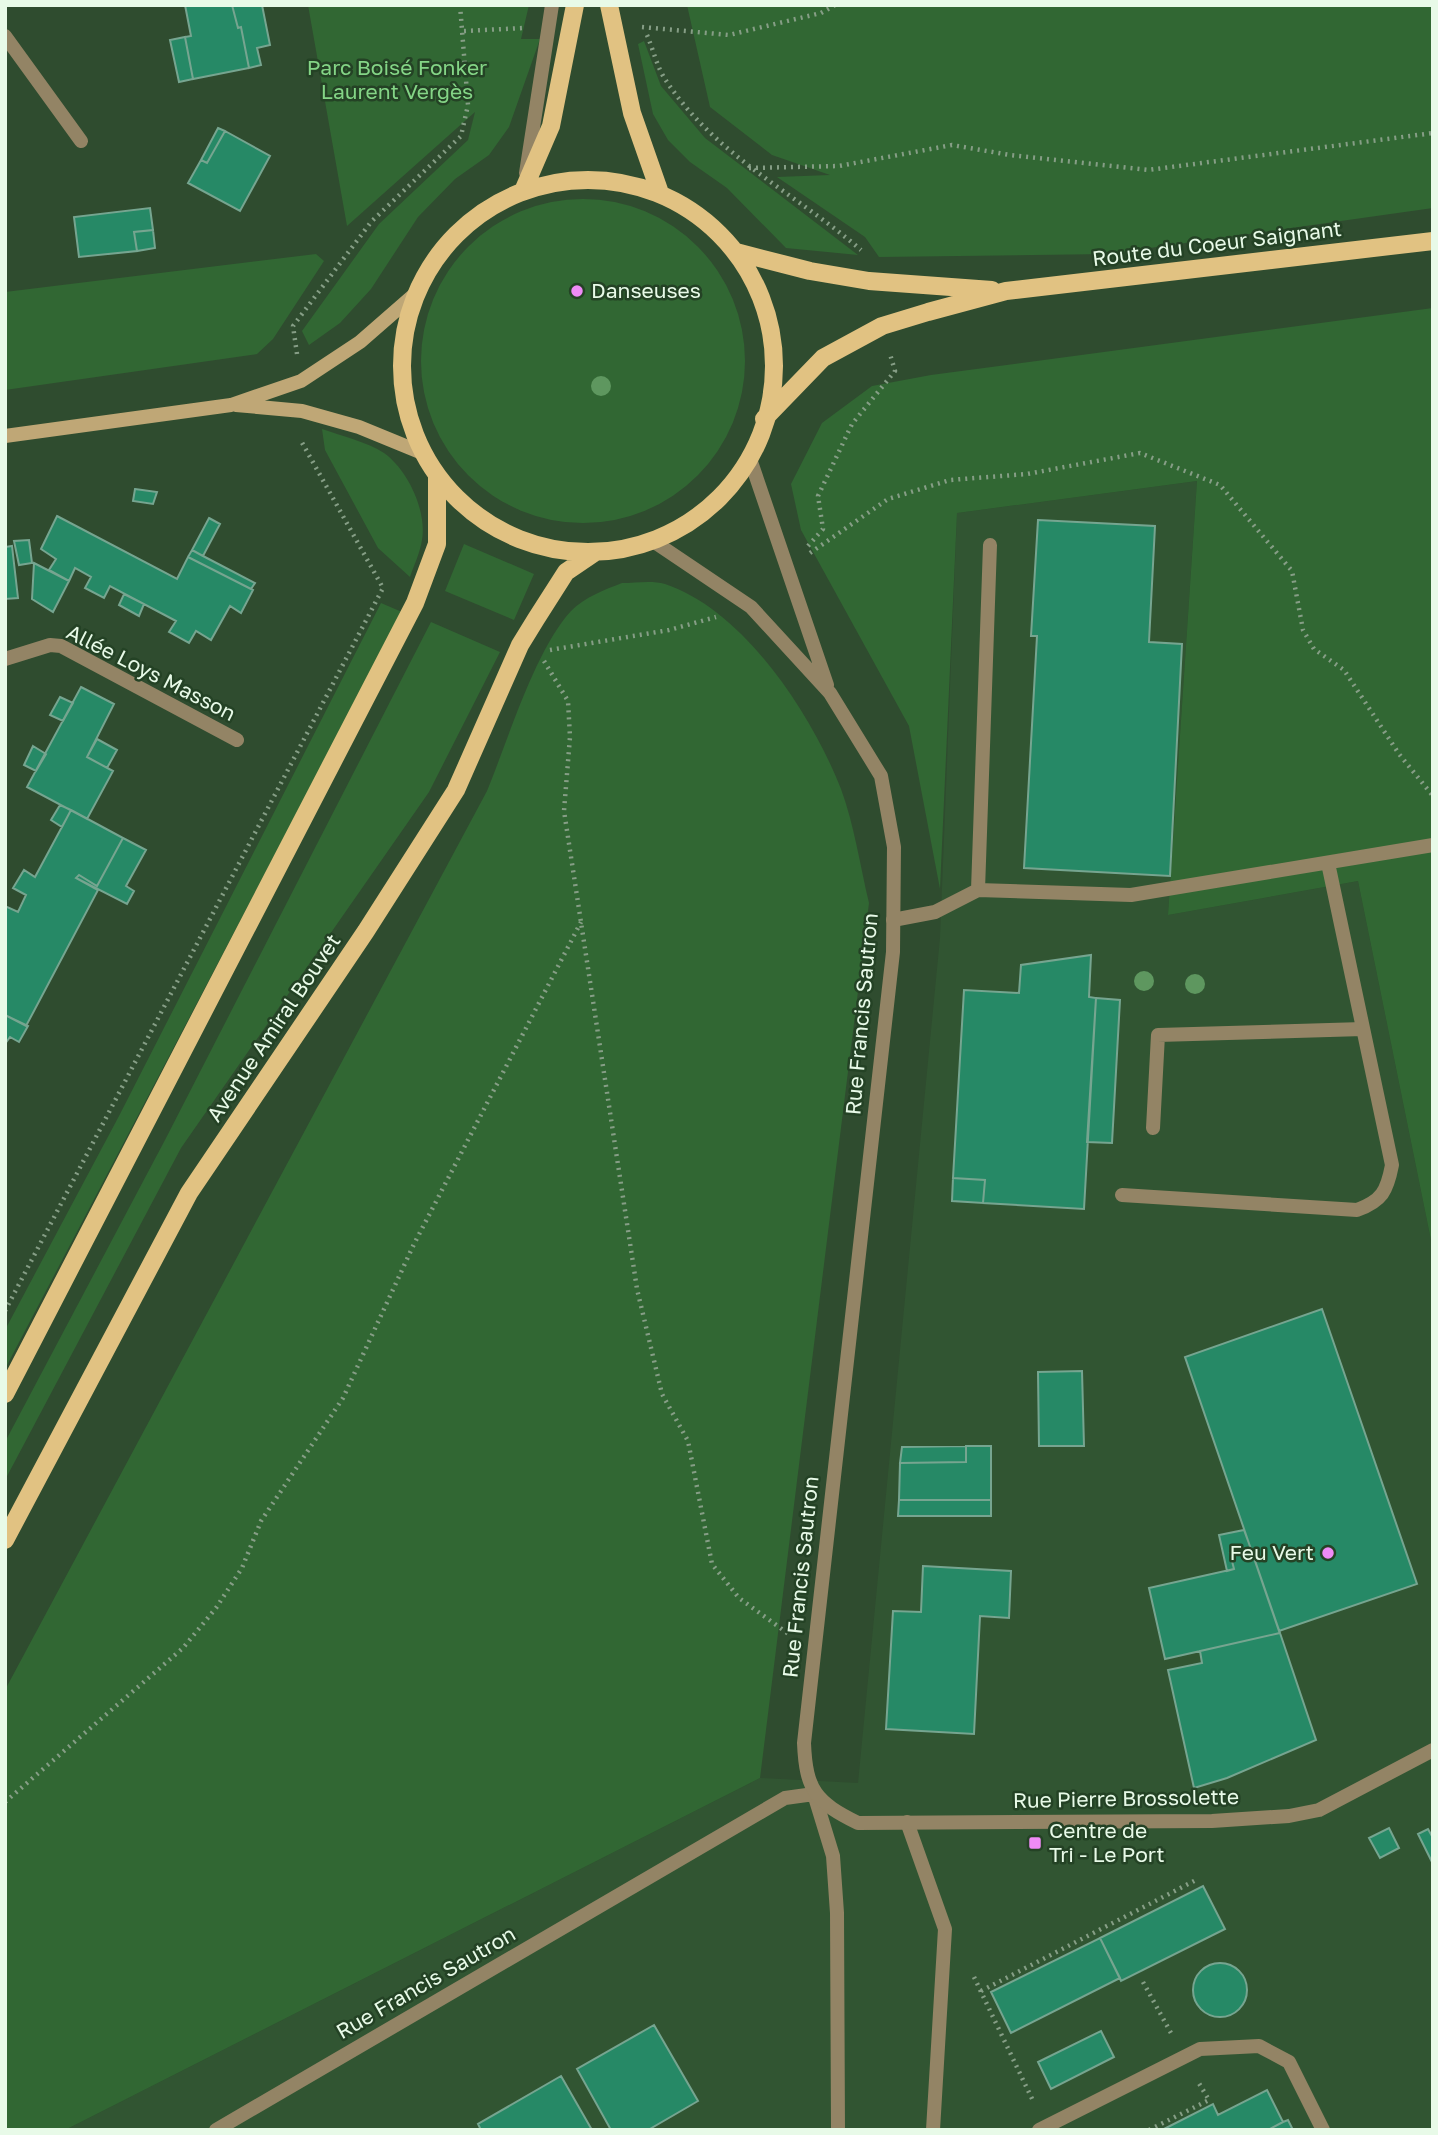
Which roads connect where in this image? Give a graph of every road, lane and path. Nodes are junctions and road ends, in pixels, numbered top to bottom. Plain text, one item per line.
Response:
1 (460, 5) edge
2 (552, 5) edge
3 (575, 5) edge
4 (608, 5) edge
5 (835, 5) edge
6 (549, 27) junction
7 (644, 27) junction
8 (615, 30) junction
9 (464, 31) junction
10 (5, 36) edge
11 (1433, 133) edge
12 (80, 141) dead end
13 (749, 168) junction
14 (523, 191) junction
15 (660, 193) junction
16 (1433, 241) edge
17 (736, 251) junction
18 (869, 281) junction
19 (1006, 291) junction
20 (415, 295) junction
21 (882, 326) junction
22 (300, 381) junction
23 (231, 405) junction
24 (302, 411) junction
25 (764, 420) junction
26 (5, 436) edge
27 (420, 452) junction
28 (749, 456) junction
29 (437, 477) junction
30 (653, 541) junction
31 (990, 545) dead end
32 (594, 553) junction
33 (786, 570) junction
34 (751, 607) junction
35 (5, 659) edge
36 (830, 693) junction
37 (237, 740) dead end
38 (1433, 796) edge
39 (1433, 845) edge
40 (1328, 863) junction
41 (978, 890) junction
42 (893, 920) junction
43 (582, 922) junction
44 (1363, 1029) junction
45 (1153, 1128) dead end
46 (1122, 1195) dead end
47 (5, 1311) edge
48 (5, 1394) edge
49 (5, 1540) edge
50 (814, 1653) junction
51 (1433, 1750) edge
52 (814, 1794) junction
53 (5, 1802) edge
54 (907, 1822) junction
55 (1196, 1880) dead end
56 (974, 1977) dead end
57 (1143, 1982) dead end
58 (981, 1991) junction
59 (1171, 2034) dead end
60 (1195, 2076) dead end
61 (1034, 2103) dead end
62 (216, 2130) edge
63 (838, 2130) edge
64 (933, 2130) edge
65 (1039, 2130) edge
66 (1149, 2130) edge
67 (1323, 2130) edge

1 - 9 path
2 - 6 street
3 - 14 main road
4 - 8 main road
5 - 7 path
6 - 9 path
6 - 14 street
7 - 8 path
7 - 13 path
8 - 15 main road
9 - 22 path
10 - 12 street
11 - 13 path
13 - 18 path
14 - 15 main road
14 - 20 main road
15 - 17 main road
16 - 19 main road, Route du Coeur Saignant
17 - 18 main road, Route du Coeur Saignant
17 - 25 main road
18 - 19 main road, Route du Coeur Saignant
19 - 21 main road, Route du Coeur Saignant
20 - 22 main road
20 - 27 main road
21 - 25 main road, Route du Coeur Saignant
21 - 33 path
22 - 23 main road
23 - 24 main road
23 - 26 main road
24 - 27 main road
24 - 47 path
25 - 28 main road
27 - 29 main road
28 - 30 main road
28 - 33 street
29 - 32 main road
29 - 48 main road
30 - 32 main road
30 - 34 street
31 - 41 street
32 - 49 main road, Avenue Amiral Bouvet
33 - 36 street
33 - 38 path
34 - 36 street
34 - 43 path
35 - 37 street, Allée Loys Masson
36 - 42 street, Rue Francis Sautron
39 - 40 street
40 - 41 street
40 - 44 street
41 - 42 street
42 - 50 street, Rue Francis Sautron
43 - 50 path
43 - 53 path
44 - 45 street
44 - 46 street
50 - 52 street, Rue Francis Sautron
51 - 54 street, Rue Pierre Brossolette
52 - 54 street, Rue Pierre Brossolette
52 - 62 street, Rue Francis Sautron
52 - 63 street
54 - 64 street
55 - 58 path
56 - 58 path
57 - 59 path
58 - 61 path
60 - 66 path
65 - 67 street

